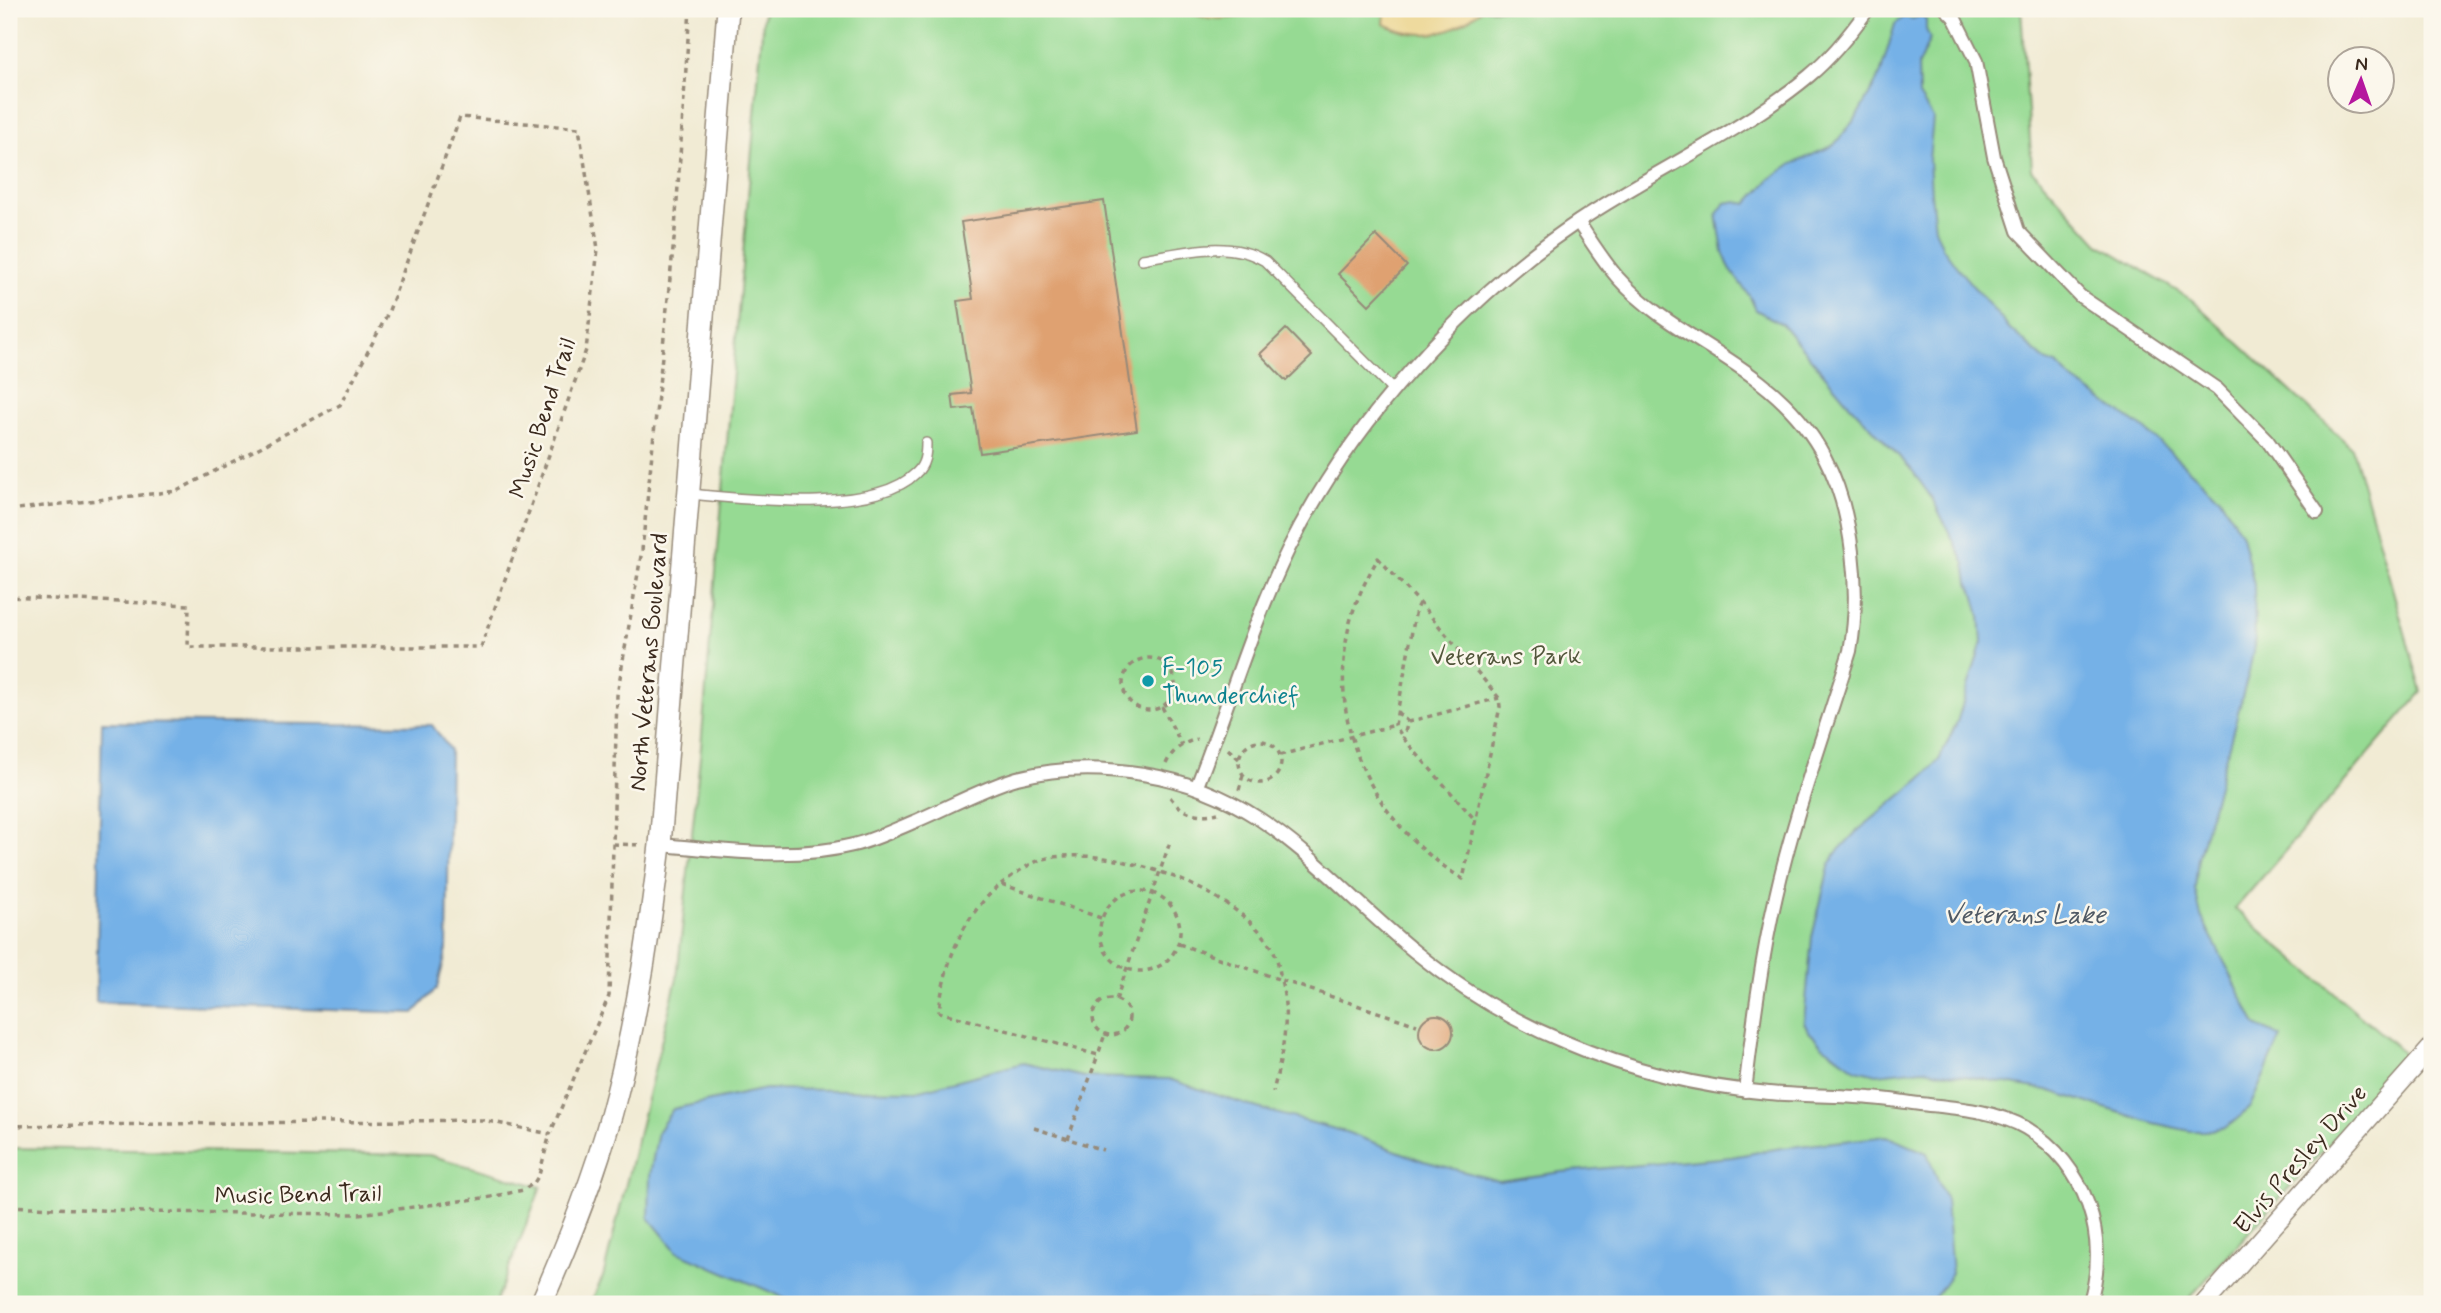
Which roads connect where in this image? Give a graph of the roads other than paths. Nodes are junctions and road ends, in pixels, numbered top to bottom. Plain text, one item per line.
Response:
1 (729, 9) edge
2 (1868, 9) edge
3 (1946, 9) edge
4 (1577, 222) junction
5 (1142, 259) dead end
6 (1394, 391) junction
7 (926, 443) dead end
8 (688, 494) junction
9 (2318, 512) dead end
10 (1197, 786) junction
11 (660, 845) junction
12 (2432, 1047) edge
13 (1745, 1091) junction
14 (541, 1304) edge
15 (2089, 1304) edge
16 (2204, 1304) edge

1 - 8 street, North Veterans Boulevard
2 - 4 street
3 - 9 street
4 - 6 street
4 - 13 street
5 - 6 lane
6 - 10 street
7 - 8 lane
8 - 11 street, North Veterans Boulevard
10 - 11 street
10 - 13 street
11 - 14 street, North Veterans Boulevard
12 - 16 street, Elvis Presley Drive
13 - 15 street

